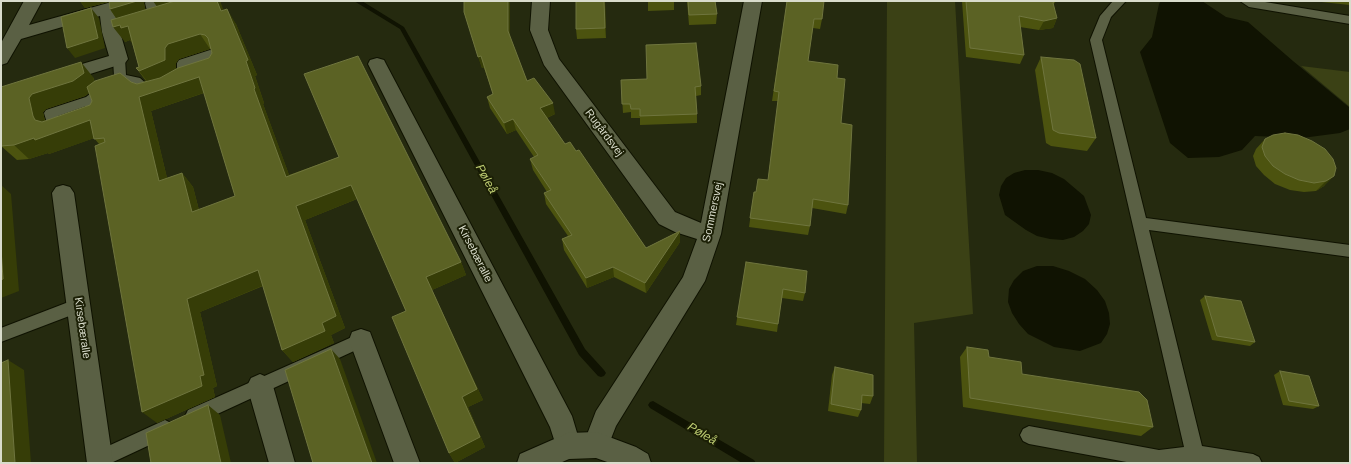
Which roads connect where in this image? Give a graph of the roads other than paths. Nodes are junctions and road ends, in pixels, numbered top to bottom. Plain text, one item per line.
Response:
1 (33, 1) edge
2 (157, 1) edge
3 (541, 1) edge
4 (753, 1) edge
5 (1120, 1) edge
6 (1246, 1) edge
7 (110, 4) edge
8 (170, 15) edge
9 (155, 19) junction
10 (1350, 20) edge
11 (140, 23) edge
12 (14, 35) junction
13 (1, 59) edge
14 (119, 59) junction
15 (376, 64) dead end
16 (120, 78) junction
17 (183, 78) edge
18 (1, 95) edge
19 (91, 100) edge
20 (63, 193) dead end
21 (1140, 222) junction
22 (710, 234) junction
23 (1350, 251) edge
24 (79, 306) junction
25 (1, 335) edge
26 (361, 340) joint
27 (260, 386) junction
28 (1029, 435) dead end
29 (596, 445) junction
30 (568, 446) junction
31 (1195, 454) junction
32 (100, 461) edge
33 (282, 463) edge
34 (407, 463) edge
35 (530, 463) edge
36 (638, 463) edge
37 (1253, 463) edge

1 - 12 street
2 - 9 lane
3 - 22 street, Rugårdsvej
4 - 22 street, Sommersvej
5 - 21 lane
6 - 10 lane
7 - 12 street
7 - 14 street
8 - 9 lane
9 - 11 lane
12 - 13 street
14 - 16 lane
14 - 18 street
15 - 30 street, Kirsebæralle
16 - 17 lane
16 - 19 lane
20 - 24 street, Kirsebæralle
21 - 23 lane
21 - 31 lane
22 - 29 street, Sommersvej
24 - 25 lane
24 - 32 street, Kirsebæralle
26 - 27 lane
26 - 34 street
27 - 32 lane
27 - 33 street
28 - 31 lane
29 - 30 street
29 - 36 street
30 - 35 street
31 - 37 lane

